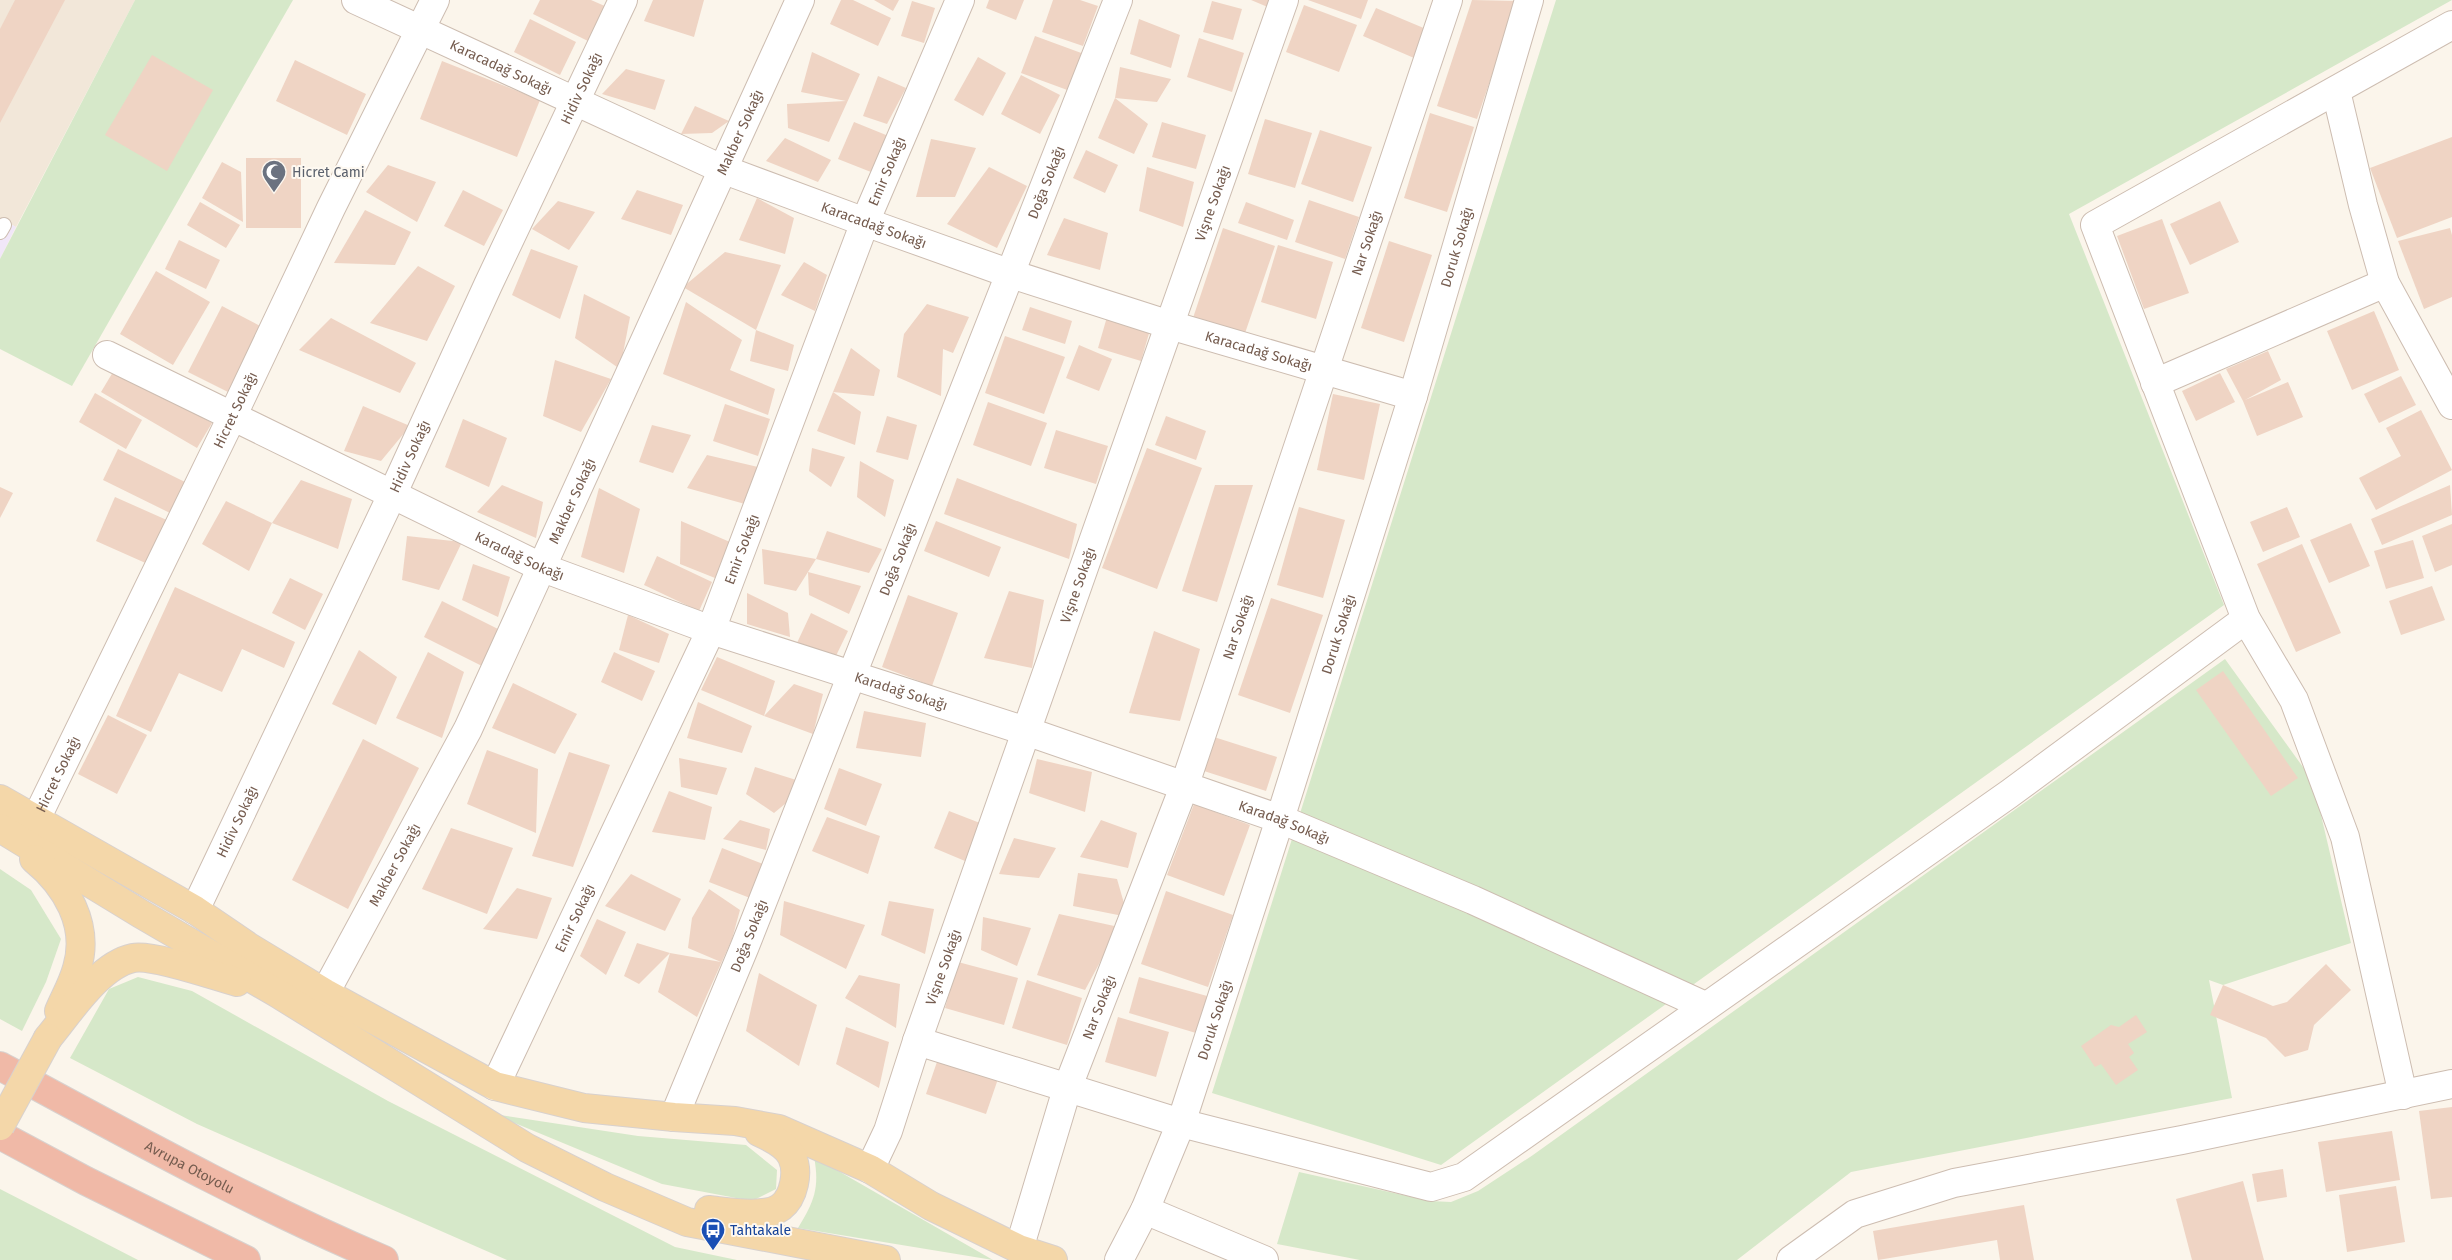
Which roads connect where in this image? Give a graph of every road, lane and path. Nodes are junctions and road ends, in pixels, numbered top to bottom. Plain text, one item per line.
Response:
1 (356, 0) edge
2 (435, 0) edge
3 (623, 0) edge
4 (800, 0) edge
5 (960, 0) edge
6 (1118, 0) edge
7 (1284, 0) edge
8 (1448, 0) edge
9 (1530, 0) edge
10 (2452, 25) edge
11 (421, 31) junction
12 (2336, 91) junction
13 (574, 101) junction
14 (722, 168) junction
15 (864, 222) junction
16 (1010, 274) junction
17 (2385, 283) junction
18 (1170, 325) junction
19 (107, 355) dead end
20 (1324, 370) junction
21 (2155, 383) junction
22 (1414, 396) junction
23 (2452, 405) edge
24 (232, 417) junction
25 (392, 495) junction
26 (543, 568) junction
27 (2246, 619) junction
28 (711, 630) junction
29 (852, 675) junction
30 (1026, 732) junction
31 (1184, 787) junction
32 (0, 799) edge
33 (36, 819) junction
34 (1280, 819) junction
35 (0, 828) edge
36 (0, 832) edge
37 (195, 910) junction
38 (277, 993) junction
39 (325, 993) junction
40 (1705, 1006) junction
41 (48, 1038) junction
42 (917, 1041) junction
43 (0, 1066) edge
44 (2452, 1084) edge
45 (495, 1086) junction
46 (1067, 1089) junction
47 (2403, 1095) junction
48 (674, 1118) junction
49 (735, 1121) junction
50 (1181, 1123) junction
51 (0, 1126) edge
52 (0, 1135) edge
53 (870, 1169) junction
54 (605, 1187) junction
55 (1145, 1210) junction
56 (1019, 1249) junction
57 (246, 1260) edge
58 (384, 1260) edge
59 (886, 1260) edge
60 (1053, 1260) edge
61 (1119, 1260) edge
62 (1264, 1260) edge
63 (1791, 1260) edge

1 - 11 street, Karacadağ Sokağı
2 - 11 street, Hicret Sokağı
3 - 13 street, Hidiv Sokağı
4 - 14 street, Makber Sokağı
5 - 15 street, Emir Sokağı
6 - 16 street, Doğa Sokağı
7 - 18 street, Vişne Sokağı
8 - 20 street, Nar Sokağı
9 - 22 street, Doruk Sokağı
10 - 12 street
11 - 13 street, Karacadağ Sokağı
11 - 24 street, Hicret Sokağı
12 - 17 street
12 - 21 street
13 - 14 street, Karacadağ Sokağı
13 - 25 street, Hidiv Sokağı
14 - 15 street, Karacadağ Sokağı
14 - 26 street, Makber Sokağı
15 - 16 street, Karacadağ Sokağı
15 - 28 street, Emir Sokağı
16 - 18 street, Karacadağ Sokağı
16 - 29 street, Doğa Sokağı
17 - 21 street
17 - 23 street
18 - 20 street, Karacadağ Sokağı
18 - 30 street, Vişne Sokağı
19 - 24 street, Karadağ Sokağı
20 - 22 street, Karacadağ Sokağı
20 - 31 street, Nar Sokağı
21 - 27 street
22 - 34 street, Doruk Sokağı
24 - 25 street, Karadağ Sokağı
24 - 33 street, Hicret Sokağı
25 - 26 street, Karadağ Sokağı
25 - 37 street, Hidiv Sokağı
26 - 28 street, Karadağ Sokağı
26 - 39 street, Makber Sokağı
27 - 40 street
27 - 47 street
28 - 29 street, Karadağ Sokağı
28 - 45 street, Emir Sokağı
29 - 30 street, Karadağ Sokağı
29 - 48 street, Doğa Sokağı
30 - 31 street, Karadağ Sokağı
30 - 42 street, Vişne Sokağı
31 - 34 street, Karadağ Sokağı
31 - 46 street, Nar Sokağı
32 - 33 main road
33 - 37 main road
34 - 40 street, Karadağ Sokağı
34 - 50 street, Doruk Sokağı
35 - 38 main road
36 - 41 main road
37 - 39 main road
38 - 41 main road
38 - 54 main road
39 - 45 main road
40 - 50 street
41 - 51 main road, bridge
42 - 46 street
42 - 53 street, Vişne Sokağı
43 - 58 highway, Avrupa Otoyolu
44 - 47 street
45 - 48 main road
46 - 50 street
46 - 56 street, Nar Sokağı
47 - 63 street
48 - 49 main road
49 - 53 main road
49 - 54 main road
50 - 55 street, Doruk Sokağı
52 - 57 highway
53 - 56 main road
54 - 59 main road
55 - 61 street, Doruk Sokağı
55 - 62 street
56 - 60 main road

